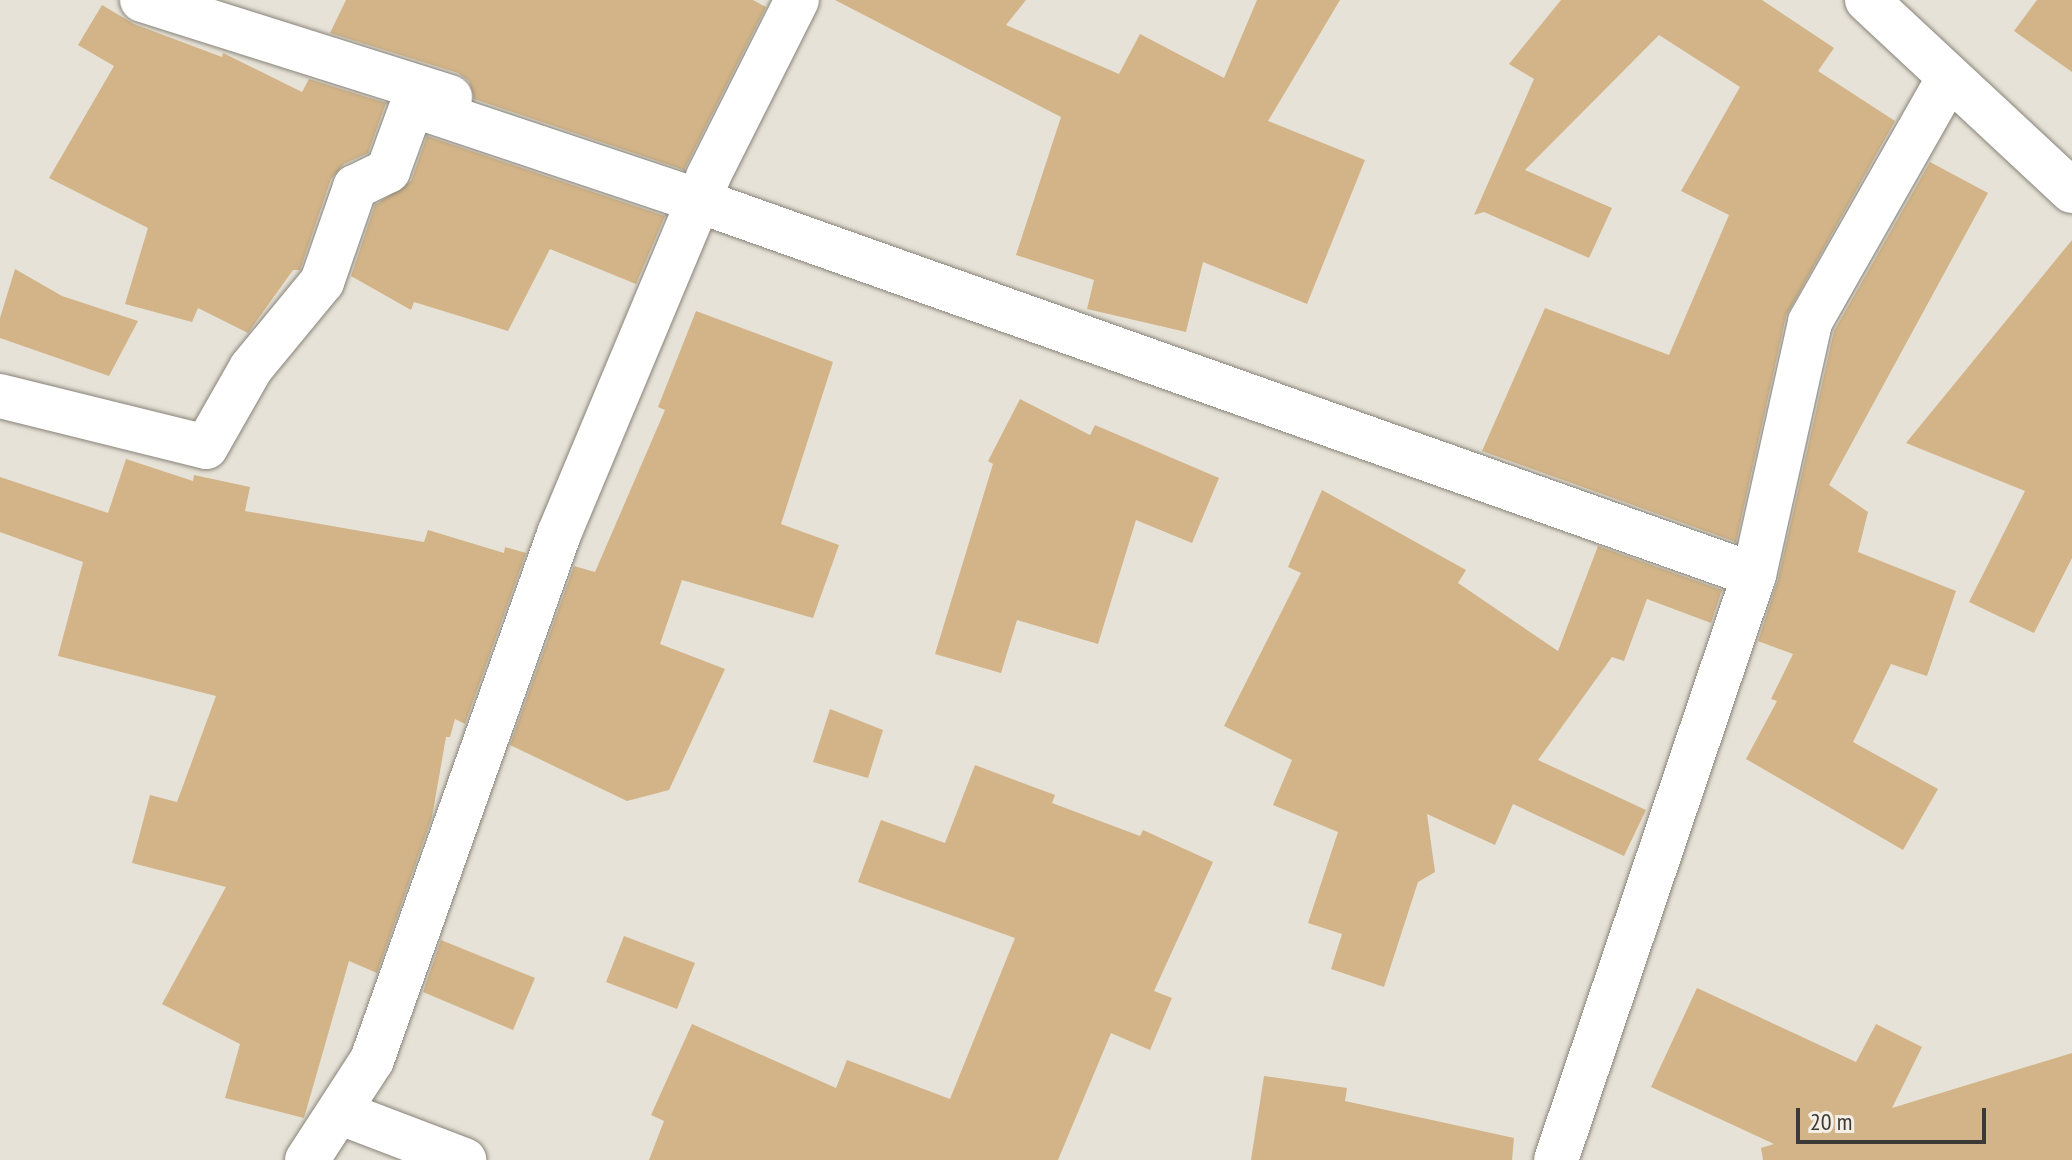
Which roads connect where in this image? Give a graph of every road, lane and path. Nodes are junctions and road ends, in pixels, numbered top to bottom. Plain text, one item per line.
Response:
1 (142, 0) edge
2 (797, 0) edge
3 (1867, 0) edge
4 (1948, 79) junction
5 (703, 189) junction
6 (2072, 191) edge
7 (0, 396) edge
8 (1754, 575) junction
9 (341, 1113) junction
10 (307, 1160) edge
11 (464, 1160) edge
12 (1556, 1160) edge

1 - 5 street
2 - 5 street
3 - 4 street
4 - 6 street
4 - 8 street
5 - 7 street
5 - 8 street
5 - 9 street
8 - 12 street
9 - 10 street
9 - 11 street

